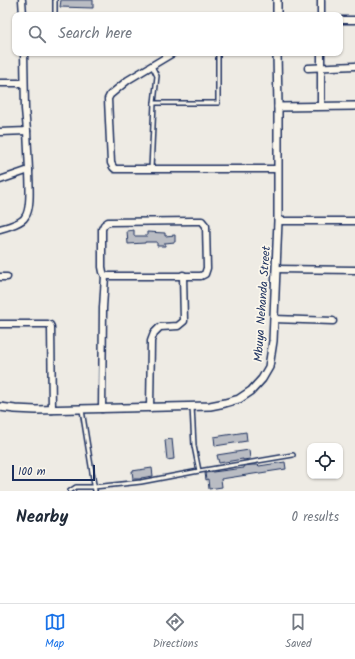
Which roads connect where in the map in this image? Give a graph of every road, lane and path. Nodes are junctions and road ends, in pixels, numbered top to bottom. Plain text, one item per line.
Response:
1 (22, 0) edge
2 (54, 0) edge
3 (277, 0) edge
4 (321, 0) edge
5 (22, 12) edge
6 (55, 12) edge
7 (277, 12) edge
8 (321, 12) edge
9 (343, 20) edge
10 (355, 20) edge
11 (24, 56) edge
12 (168, 56) edge
13 (218, 56) edge
14 (277, 56) edge
15 (321, 56) edge
16 (152, 66) junction
17 (355, 66) edge
18 (321, 67) junction
19 (308, 68) dead end
20 (0, 83) edge
21 (24, 83) junction
22 (154, 103) junction
23 (320, 106) junction
24 (355, 106) edge
25 (278, 107) junction
26 (27, 131) junction
27 (0, 132) edge
28 (151, 169) junction
29 (278, 169) junction
30 (29, 170) junction
31 (0, 180) edge
32 (278, 221) junction
33 (355, 221) edge
34 (0, 229) edge
35 (276, 269) junction
36 (355, 270) edge
37 (182, 275) junction
38 (105, 276) junction
39 (0, 277) edge
40 (7, 277) dead end
41 (274, 319) junction
42 (333, 321) dead end
43 (0, 324) edge
44 (192, 406) junction
45 (0, 407) edge
46 (150, 408) junction
47 (82, 409) junction
48 (102, 409) junction
49 (52, 410) junction
50 (294, 455) dead end
51 (199, 470) junction
52 (94, 487) junction
53 (70, 491) edge
54 (95, 491) edge

1 - 5 street
2 - 6 lane
3 - 7 street
4 - 8 street
9 - 10 street
11 - 21 street
12 - 16 street
13 - 22 lane
14 - 25 street, Mbuya Nehanda Street
15 - 18 street
16 - 22 lane
16 - 28 street
17 - 18 street
18 - 19 street
18 - 23 street
20 - 21 street
21 - 26 street
22 - 28 lane
23 - 24 street
23 - 25 street
25 - 29 street, Mbuya Nehanda Street
26 - 27 street
26 - 30 street
28 - 29 street
29 - 32 street, Mbuya Nehanda Street
30 - 31 street
30 - 34 street
32 - 33 street
32 - 35 street, Mbuya Nehanda Street
35 - 36 street
35 - 41 street, Mbuya Nehanda Street
37 - 38 street
37 - 38 street
37 - 46 street
38 - 48 street
39 - 40 street
41 - 42 street
41 - 44 street, Mbuya Nehanda Street
43 - 49 street
44 - 46 street, Mbuya Nehanda Street
44 - 51 lane
45 - 49 street, Mbuya Nehanda Street
46 - 48 street, Mbuya Nehanda Street
47 - 48 street, Mbuya Nehanda Street
47 - 49 street, Mbuya Nehanda Street
47 - 52 lane
50 - 51 lane
51 - 52 lane
52 - 53 lane
52 - 54 lane

